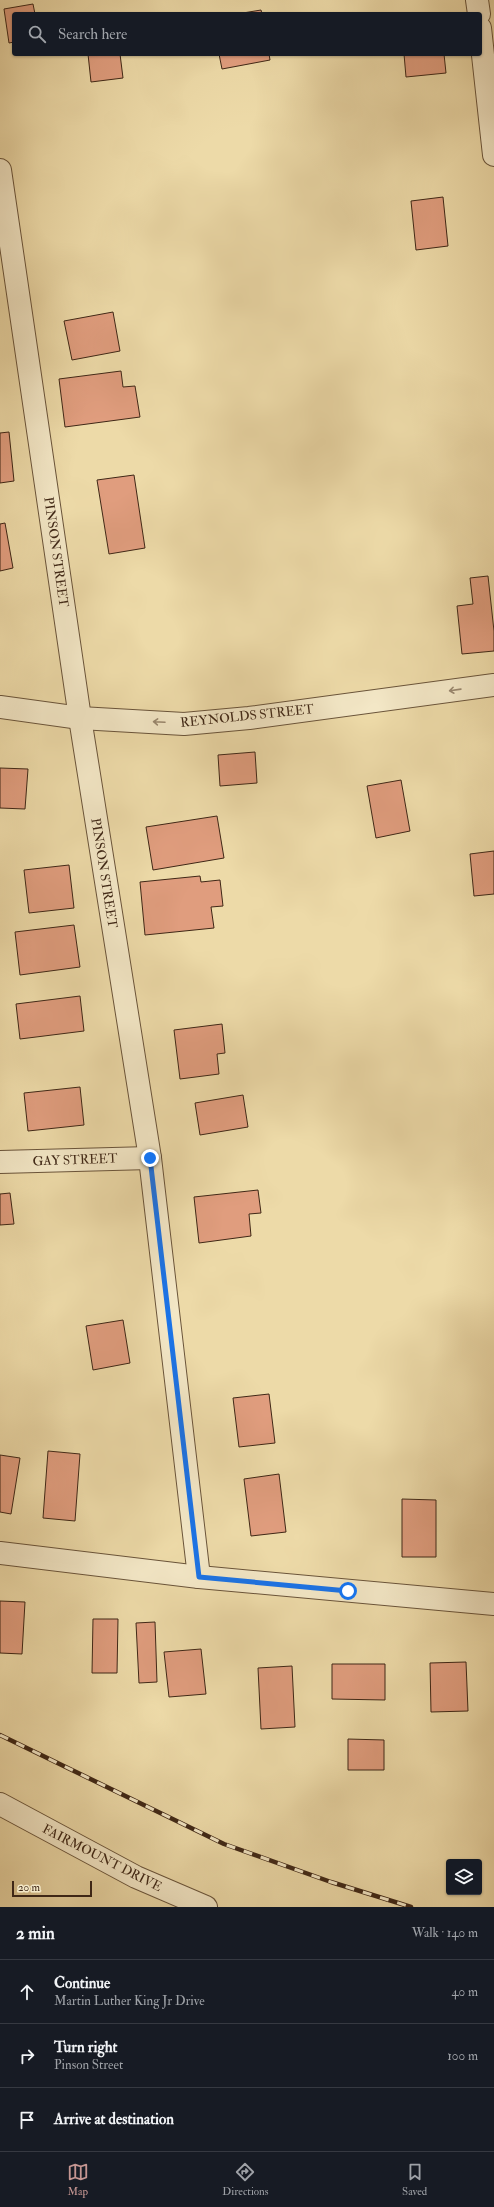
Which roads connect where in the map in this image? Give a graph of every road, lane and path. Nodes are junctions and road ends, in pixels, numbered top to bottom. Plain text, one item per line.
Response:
1 (477, 0) edge
2 (479, 12) edge
3 (482, 45) edge
4 (492, 129) edge
5 (494, 155) edge
6 (0, 170) edge
7 (6, 249) edge
8 (494, 685) edge
9 (0, 707) edge
10 (80, 718) junction
11 (150, 1158) junction
12 (0, 1162) edge
13 (0, 1553) edge
14 (199, 1577) junction
15 (494, 1604) edge
16 (0, 1804) edge
17 (206, 1907) edge

1 - 2 street
3 - 4 street
4 - 5 street
6 - 7 street, PINSON STREET
7 - 10 street, PINSON STREET
8 -> 10 street, REYNOLDS STREET
9 - 10 street, REYNOLDS STREET
10 - 11 street, PINSON STREET
11 - 12 street, GAY STREET
11 - 14 street, PINSON STREET
13 - 14 street
14 - 15 street
16 - 17 street, FAIRMOUNT DRIVE

